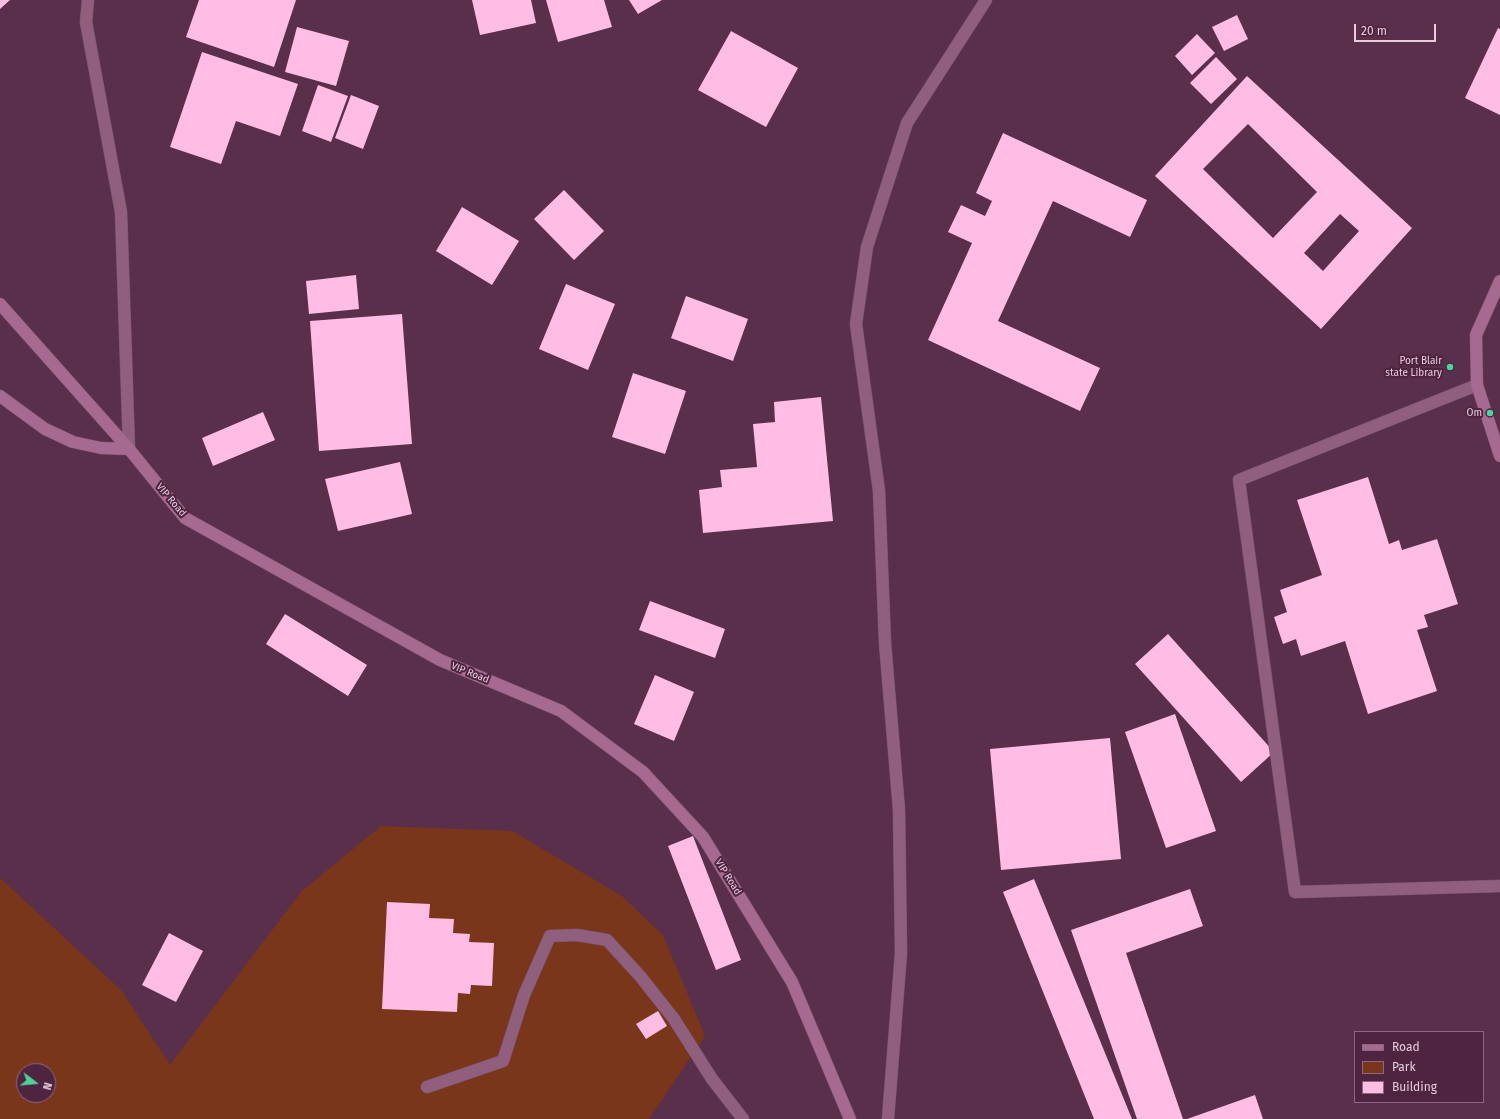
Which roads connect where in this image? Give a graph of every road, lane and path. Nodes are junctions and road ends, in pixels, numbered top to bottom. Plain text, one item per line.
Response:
1 (88, 0) edge
2 (986, 0) edge
3 (1500, 281) edge
4 (0, 304) edge
5 (1477, 385) junction
6 (0, 396) edge
7 (129, 449) junction
8 (1500, 456) edge
9 (1500, 886) edge
10 (427, 1087) dead end
11 (743, 1119) edge
12 (850, 1119) edge
13 (888, 1119) edge

1 - 7 street
2 - 13 street
3 - 5 main road
4 - 7 main road, VIP Road
5 - 8 main road
5 - 9 street
6 - 7 main road
7 - 12 main road, VIP Road
10 - 11 street

